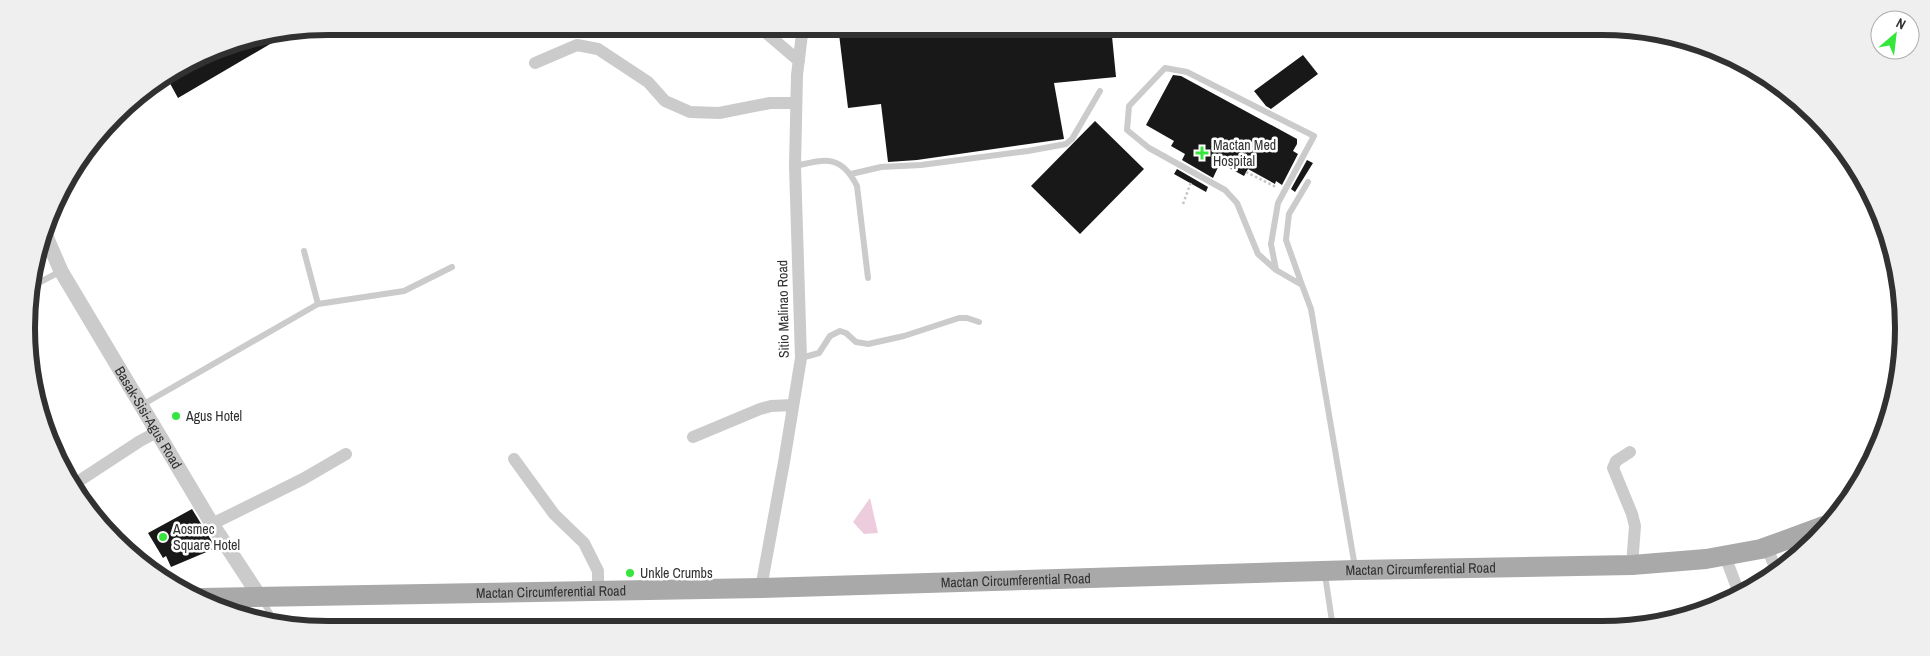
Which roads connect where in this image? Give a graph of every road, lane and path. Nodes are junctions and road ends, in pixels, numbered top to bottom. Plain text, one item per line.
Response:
1 (769, 35) edge
2 (802, 35) edge
3 (799, 61) junction
4 (535, 63) dead end
5 (1100, 91) dead end
6 (796, 103) junction
7 (795, 166) junction
8 (1246, 172) dead end
9 (851, 174) junction
10 (1308, 182) dead end
11 (1190, 184) dead end
12 (1277, 188) dead end
13 (1183, 204) dead end
14 (48, 242) edge
15 (304, 251) dead end
16 (452, 267) dead end
17 (1276, 270) junction
18 (61, 271) junction
19 (868, 278) dead end
20 (39, 283) edge
21 (1302, 285) junction
22 (318, 304) junction
23 (979, 322) dead end
24 (800, 358) junction
25 (793, 405) junction
26 (142, 406) junction
27 (158, 432) junction
28 (693, 438) dead end
29 (1630, 452) dead end
30 (346, 454) dead end
31 (514, 459) dead end
32 (82, 480) dead end
33 (212, 524) junction
34 (1814, 530) edge
35 (1767, 547) junction
36 (1725, 556) junction
37 (1632, 564) junction
38 (1774, 565) edge
39 (1356, 570) junction
40 (1325, 571) junction
41 (761, 588) junction
42 (1738, 588) edge
43 (598, 591) junction
44 (260, 596) junction
45 (213, 598) edge
46 (271, 615) edge
47 (1332, 621) edge

1 - 3 street
2 - 3 street, Sitio Malinao Road
3 - 6 street, Sitio Malinao Road
4 - 6 street
5 - 9 lane
6 - 7 street, Sitio Malinao Road
7 - 9 lane
7 - 24 street, Sitio Malinao Road
8 - 12 path
9 - 19 lane
10 - 21 lane
11 - 13 path
14 - 18 street, Basak-Sisi-Agus Road
15 - 22 lane
16 - 22 lane
17 - 17 lane
17 - 21 lane
18 - 20 lane
18 - 26 street, Basak-Sisi-Agus Road
21 - 39 lane
22 - 26 lane
23 - 24 lane
24 - 25 street, Sitio Malinao Road
25 - 28 street
25 - 41 street, Sitio Malinao Road
26 - 27 street, Basak-Sisi-Agus Road
27 - 32 street
27 - 33 street, Basak-Sisi-Agus Road
29 - 37 street
30 - 33 street
31 - 43 street
33 - 44 street, Basak-Sisi-Agus Road
34 - 35 main road, Mactan Circumferential Road
35 - 36 main road, Mactan Circumferential Road
35 - 38 street
36 - 37 main road, Mactan Circumferential Road
36 - 42 street
37 - 39 main road, Mactan Circumferential Road
39 - 40 main road, Mactan Circumferential Road
40 - 41 main road, Mactan Circumferential Road
40 - 47 lane
41 - 43 main road, Mactan Circumferential Road
43 - 44 main road, Mactan Circumferential Road
44 - 45 main road, Mactan Circumferential Road
44 - 46 lane

